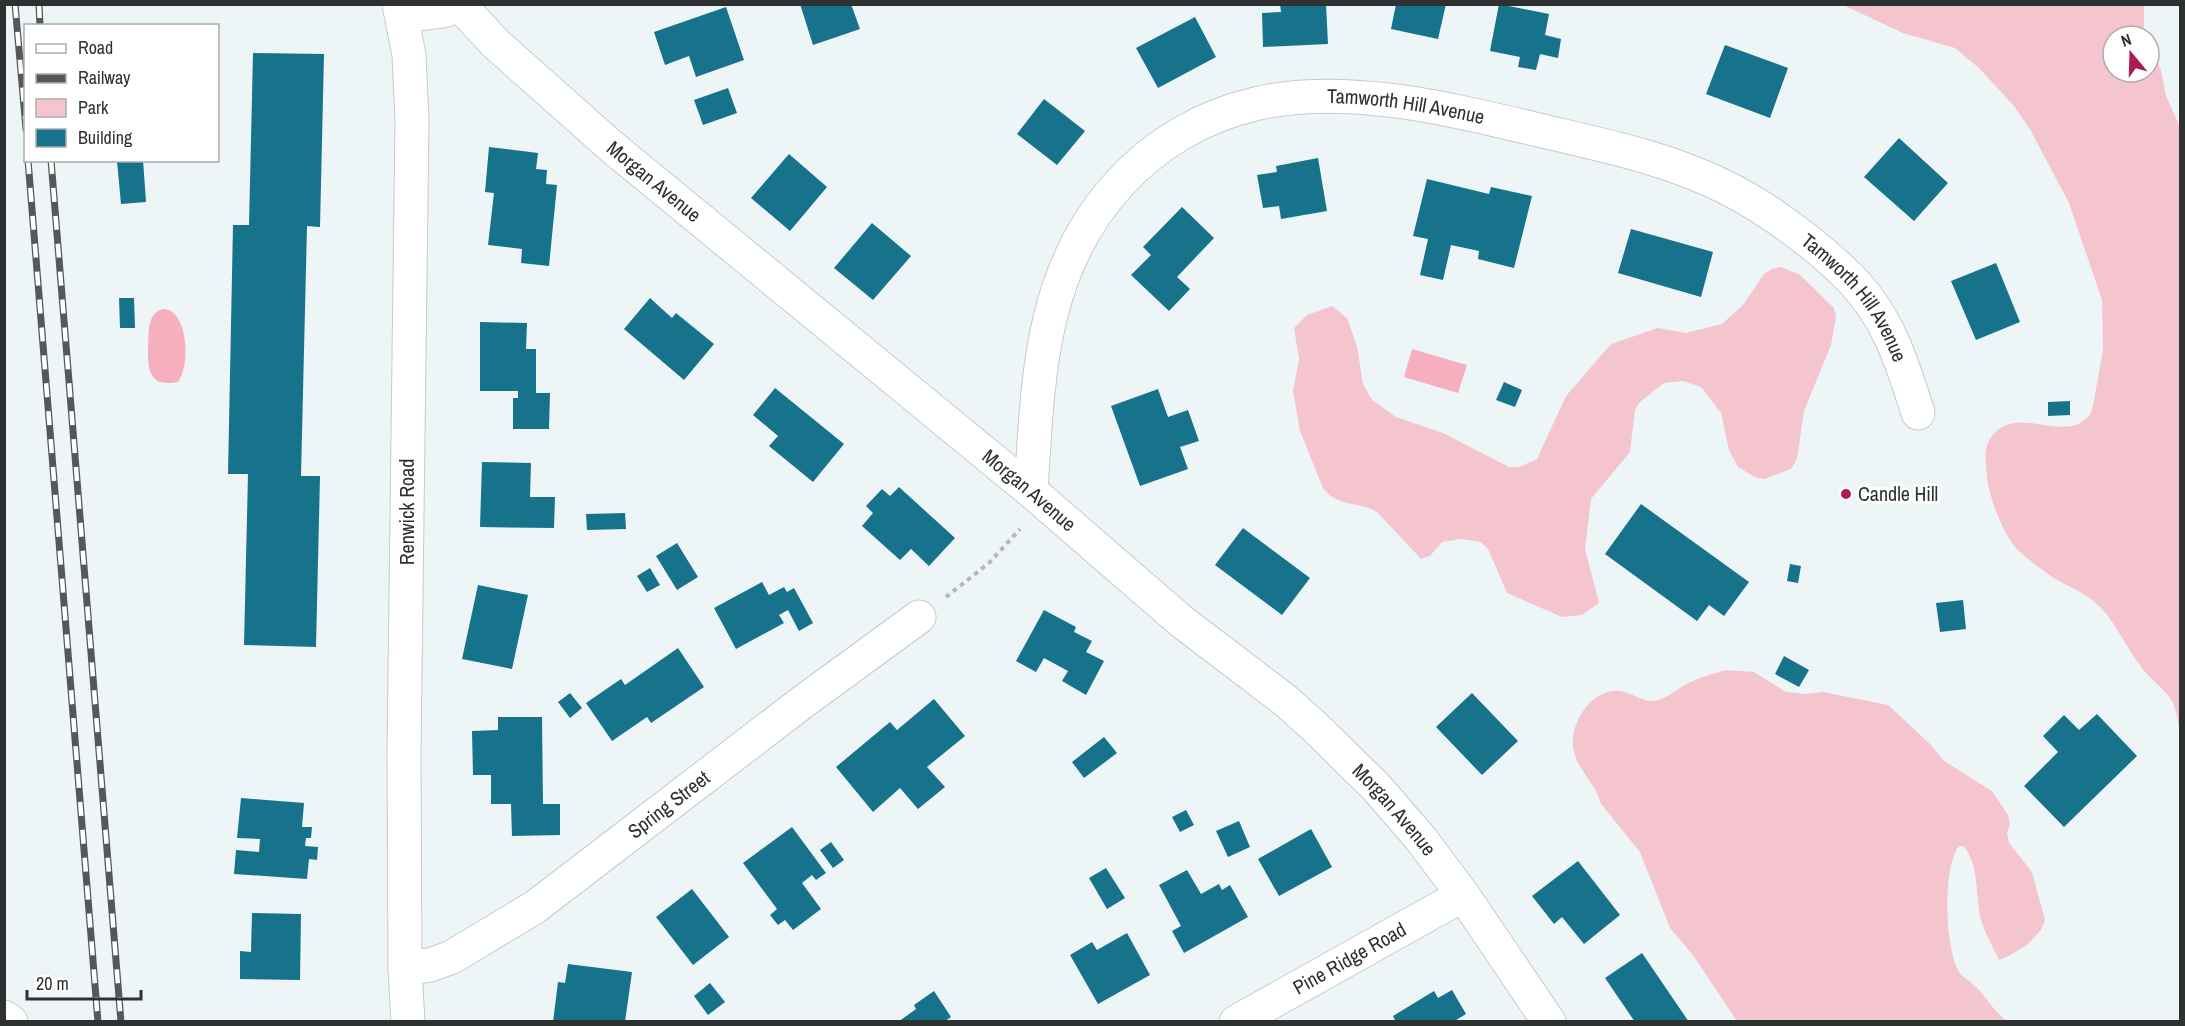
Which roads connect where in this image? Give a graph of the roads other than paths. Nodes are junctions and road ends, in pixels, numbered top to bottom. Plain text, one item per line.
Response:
1 (463, 5) edge
2 (401, 10) edge
3 (1918, 413) dead end
4 (1031, 491) junction
5 (919, 617) road end
6 (1463, 895) junction
7 (405, 968) junction
8 (4, 1017) edge
9 (11, 1022) edge
10 (408, 1022) edge
11 (1236, 1022) edge
12 (1549, 1022) edge

1 - 2 street
1 - 4 street, Morgan Avenue
2 - 7 street, Renwick Road
3 - 4 street, Tamworth Hill Avenue
4 - 6 street, Morgan Avenue
5 - 7 street, Spring Street
6 - 11 street, Pine Ridge Road
6 - 12 street, Morgan Avenue
7 - 10 street, Renwick Road
8 - 9 street

